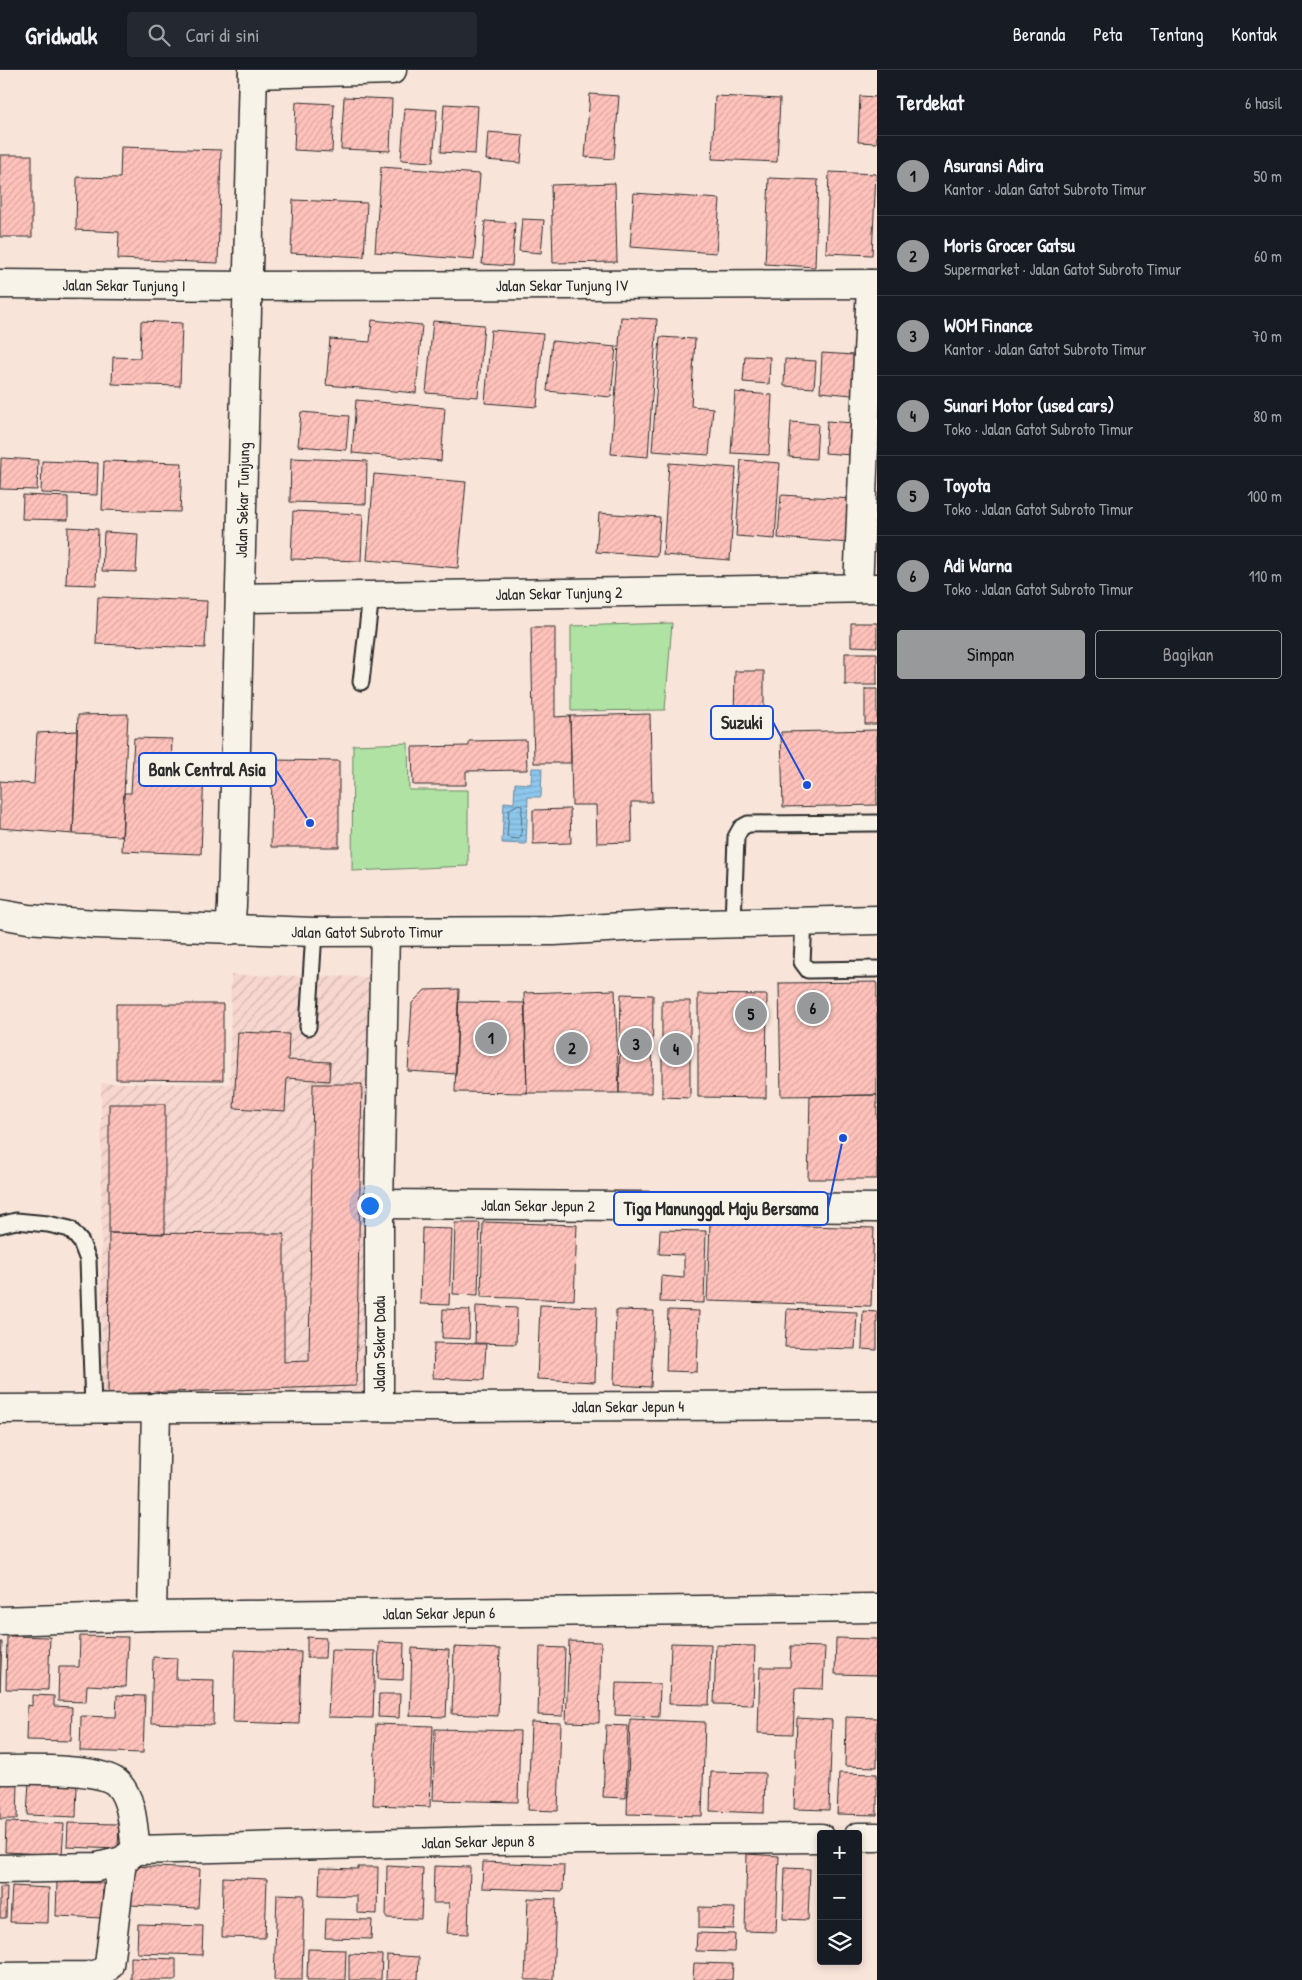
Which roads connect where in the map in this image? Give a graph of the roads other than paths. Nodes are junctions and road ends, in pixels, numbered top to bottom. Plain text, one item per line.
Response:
1 (392, 70) edge
2 (253, 72) edge
3 (0, 284) edge
4 (874, 284) edge
5 (248, 286) junction
6 (868, 588) edge
7 (371, 595) junction
8 (240, 598) junction
9 (361, 682) dead end
10 (877, 823) edge
11 (0, 914) edge
12 (877, 920) edge
13 (804, 921) junction
14 (733, 923) junction
15 (230, 930) junction
16 (314, 932) junction
17 (385, 932) junction
18 (877, 969) edge
19 (308, 1027) dead end
20 (380, 1204) junction
21 (877, 1208) edge
22 (0, 1225) edge
23 (877, 1405) edge
24 (92, 1407) junction
25 (156, 1407) junction
26 (379, 1407) junction
27 (0, 1409) edge
28 (877, 1608) edge
29 (152, 1616) junction
30 (0, 1621) edge
31 (0, 1770) edge
32 (862, 1837) edge
33 (877, 1837) edge
34 (817, 1838) edge
35 (129, 1856) junction
36 (0, 1869) edge
37 (0, 1977) edge

1 - 2 main road
2 - 5 main road, Jalan Sekar Tunjung
3 - 5 main road, Jalan Sekar Tunjung I
4 - 5 main road, Jalan Sekar Tunjung IV
4 - 6 main road
5 - 8 main road, Jalan Sekar Tunjung
6 - 7 main road, Jalan Sekar Tunjung 2
7 - 8 main road, Jalan Sekar Tunjung 2
7 - 9 lane
8 - 15 main road, Jalan Sekar Tunjung
10 - 14 lane
11 - 15 main road, Jalan Gatot Subroto Timur
12 - 13 main road, Jalan Gatot Subroto Timur
13 - 14 main road, Jalan Gatot Subroto Timur
13 - 18 lane
14 - 17 main road, Jalan Gatot Subroto Timur
15 - 16 main road, Jalan Gatot Subroto Timur
16 - 17 main road, Jalan Gatot Subroto Timur
16 - 19 lane
17 - 20 main road, Jalan Sekar Dadu
20 - 21 main road, Jalan Sekar Jepun 2
20 - 26 main road, Jalan Sekar Dadu
22 - 24 lane
23 - 26 main road, Jalan Sekar Jepun 4
24 - 25 main road, Jalan Sekar Dadu
24 - 27 main road, Jalan Sekar Dadu
25 - 26 main road, Jalan Sekar Dadu
25 - 29 main road
28 - 29 main road, Jalan Sekar Jepun 6
29 - 30 main road, Jalan Sekar Jepun 6
31 - 35 main road
32 - 33 main road
34 - 35 main road, Jalan Sekar Jepun 8
35 - 36 main road, Jalan Sekar Jepun 8
35 - 37 main road

